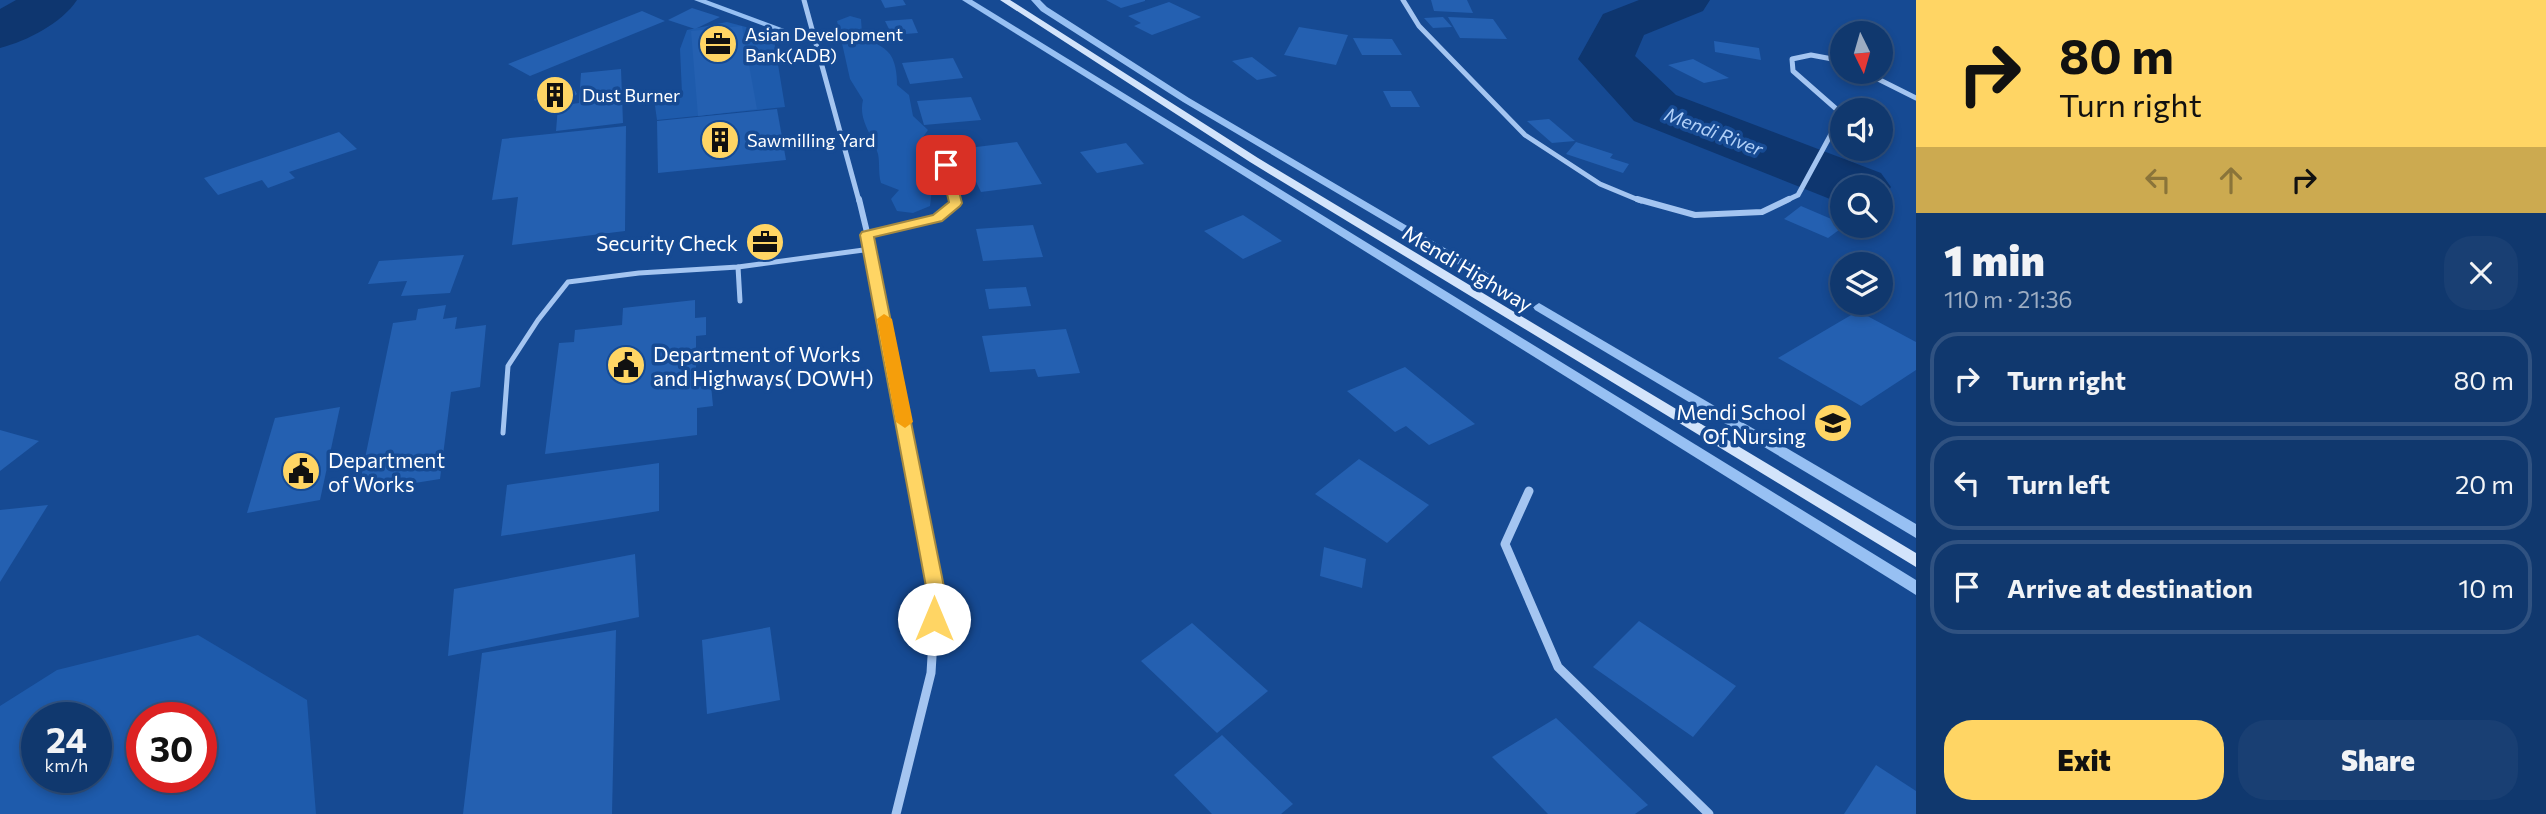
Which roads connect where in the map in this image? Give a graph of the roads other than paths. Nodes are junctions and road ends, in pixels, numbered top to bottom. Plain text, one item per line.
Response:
1 (793, 0) edge
2 (1004, 0) edge
3 (1403, 0) edge
4 (804, 1) edge
5 (1830, 58) edge
6 (1888, 84) edge
7 (1916, 98) edge
8 (946, 165) dead end
9 (867, 235) junction
10 (871, 249) junction
11 (738, 267) junction
12 (740, 301) dead end
13 (503, 433) dead end
14 (1529, 491) dead end
15 (1916, 561) edge
16 (896, 814) edge
17 (1709, 814) edge

1 - 4 street
2 - 15 main road, Mendi Highway
3 - 5 street
4 - 9 street
6 - 7 street
8 - 9 street
9 - 10 street
10 - 11 lane
10 - 16 street
11 - 12 lane
11 - 13 lane
14 - 17 street

